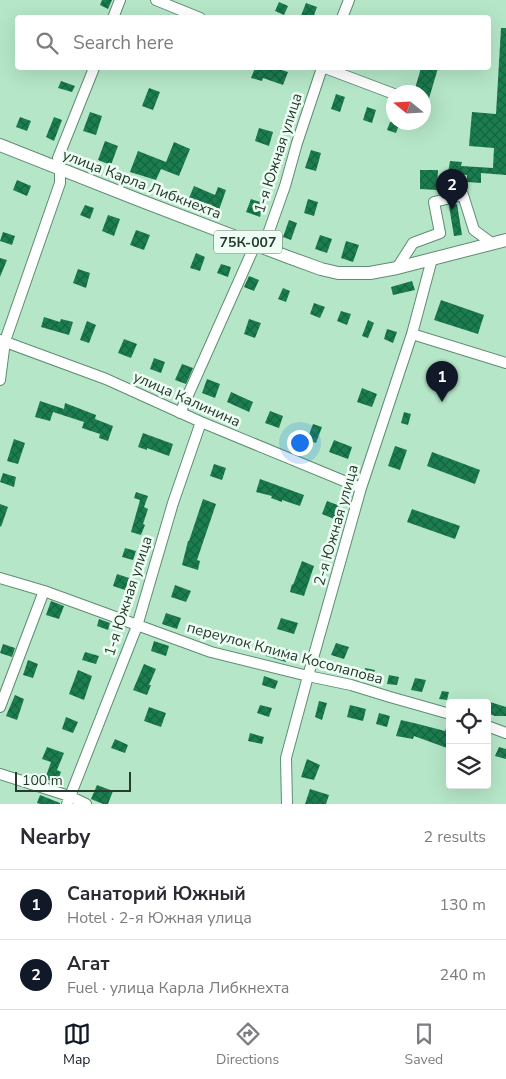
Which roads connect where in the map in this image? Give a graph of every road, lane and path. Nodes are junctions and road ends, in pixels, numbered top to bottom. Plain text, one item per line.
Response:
1 (120, 0) edge
2 (156, 0) edge
3 (349, 0) edge
4 (114, 15) edge
5 (193, 15) edge
6 (343, 15) edge
7 (93, 70) edge
8 (322, 70) edge
9 (328, 70) edge
10 (386, 91) edge
11 (0, 145) edge
12 (60, 169) junction
13 (506, 240) edge
14 (493, 244) junction
15 (259, 246) junction
16 (432, 258) junction
17 (397, 268) junction
18 (412, 334) junction
19 (3, 340) edge
20 (506, 363) edge
21 (0, 380) edge
22 (180, 413) junction
23 (201, 422) junction
24 (361, 488) junction
25 (0, 578) edge
26 (44, 591) junction
27 (137, 626) junction
28 (308, 676) junction
29 (0, 707) edge
30 (446, 713) edge
31 (491, 727) edge
32 (506, 733) edge
33 (0, 774) edge
34 (68, 800) edge
35 (86, 804) edge
36 (287, 804) edge

1 - 4 street
2 - 5 street
3 - 6 street
7 - 12 street
8 - 15 street, 1-я Южная улица
9 - 10 street
11 - 12 main road, улица Карла Либкнехта / 75К-007
12 - 15 main road, улица Карла Либкнехта / 75К-007
12 - 19 street
13 - 14 main road, улица Карла Либкнехта / 75К-007
14 - 16 main road, улица Карла Либкнехта / 75К-007
14 - 17 street
15 - 17 main road, улица Карла Либкнехта / 75К-007
15 - 22 street, 1-я Южная улица
16 - 17 main road, улица Карла Либкнехта / 75К-007
16 - 18 street, 2-я Южная улица
18 - 20 street
18 - 24 street, 2-я Южная улица
19 - 21 street
19 - 22 street, улица Калинина
22 - 23 street, улица Калинина
23 - 24 street, улица Калинина
23 - 27 street, 1-я Южная улица
24 - 28 street, 2-я Южная улица
25 - 26 street, переулок Клима Косолапова
26 - 27 street, переулок Клима Косолапова
26 - 29 street
27 - 28 street, переулок Клима Косолапова
27 - 34 street, 1-я Южная улица
28 - 30 street, переулок Клима Косолапова
28 - 36 street, 2-я Южная улица
31 - 32 street
33 - 34 street
34 - 35 street

